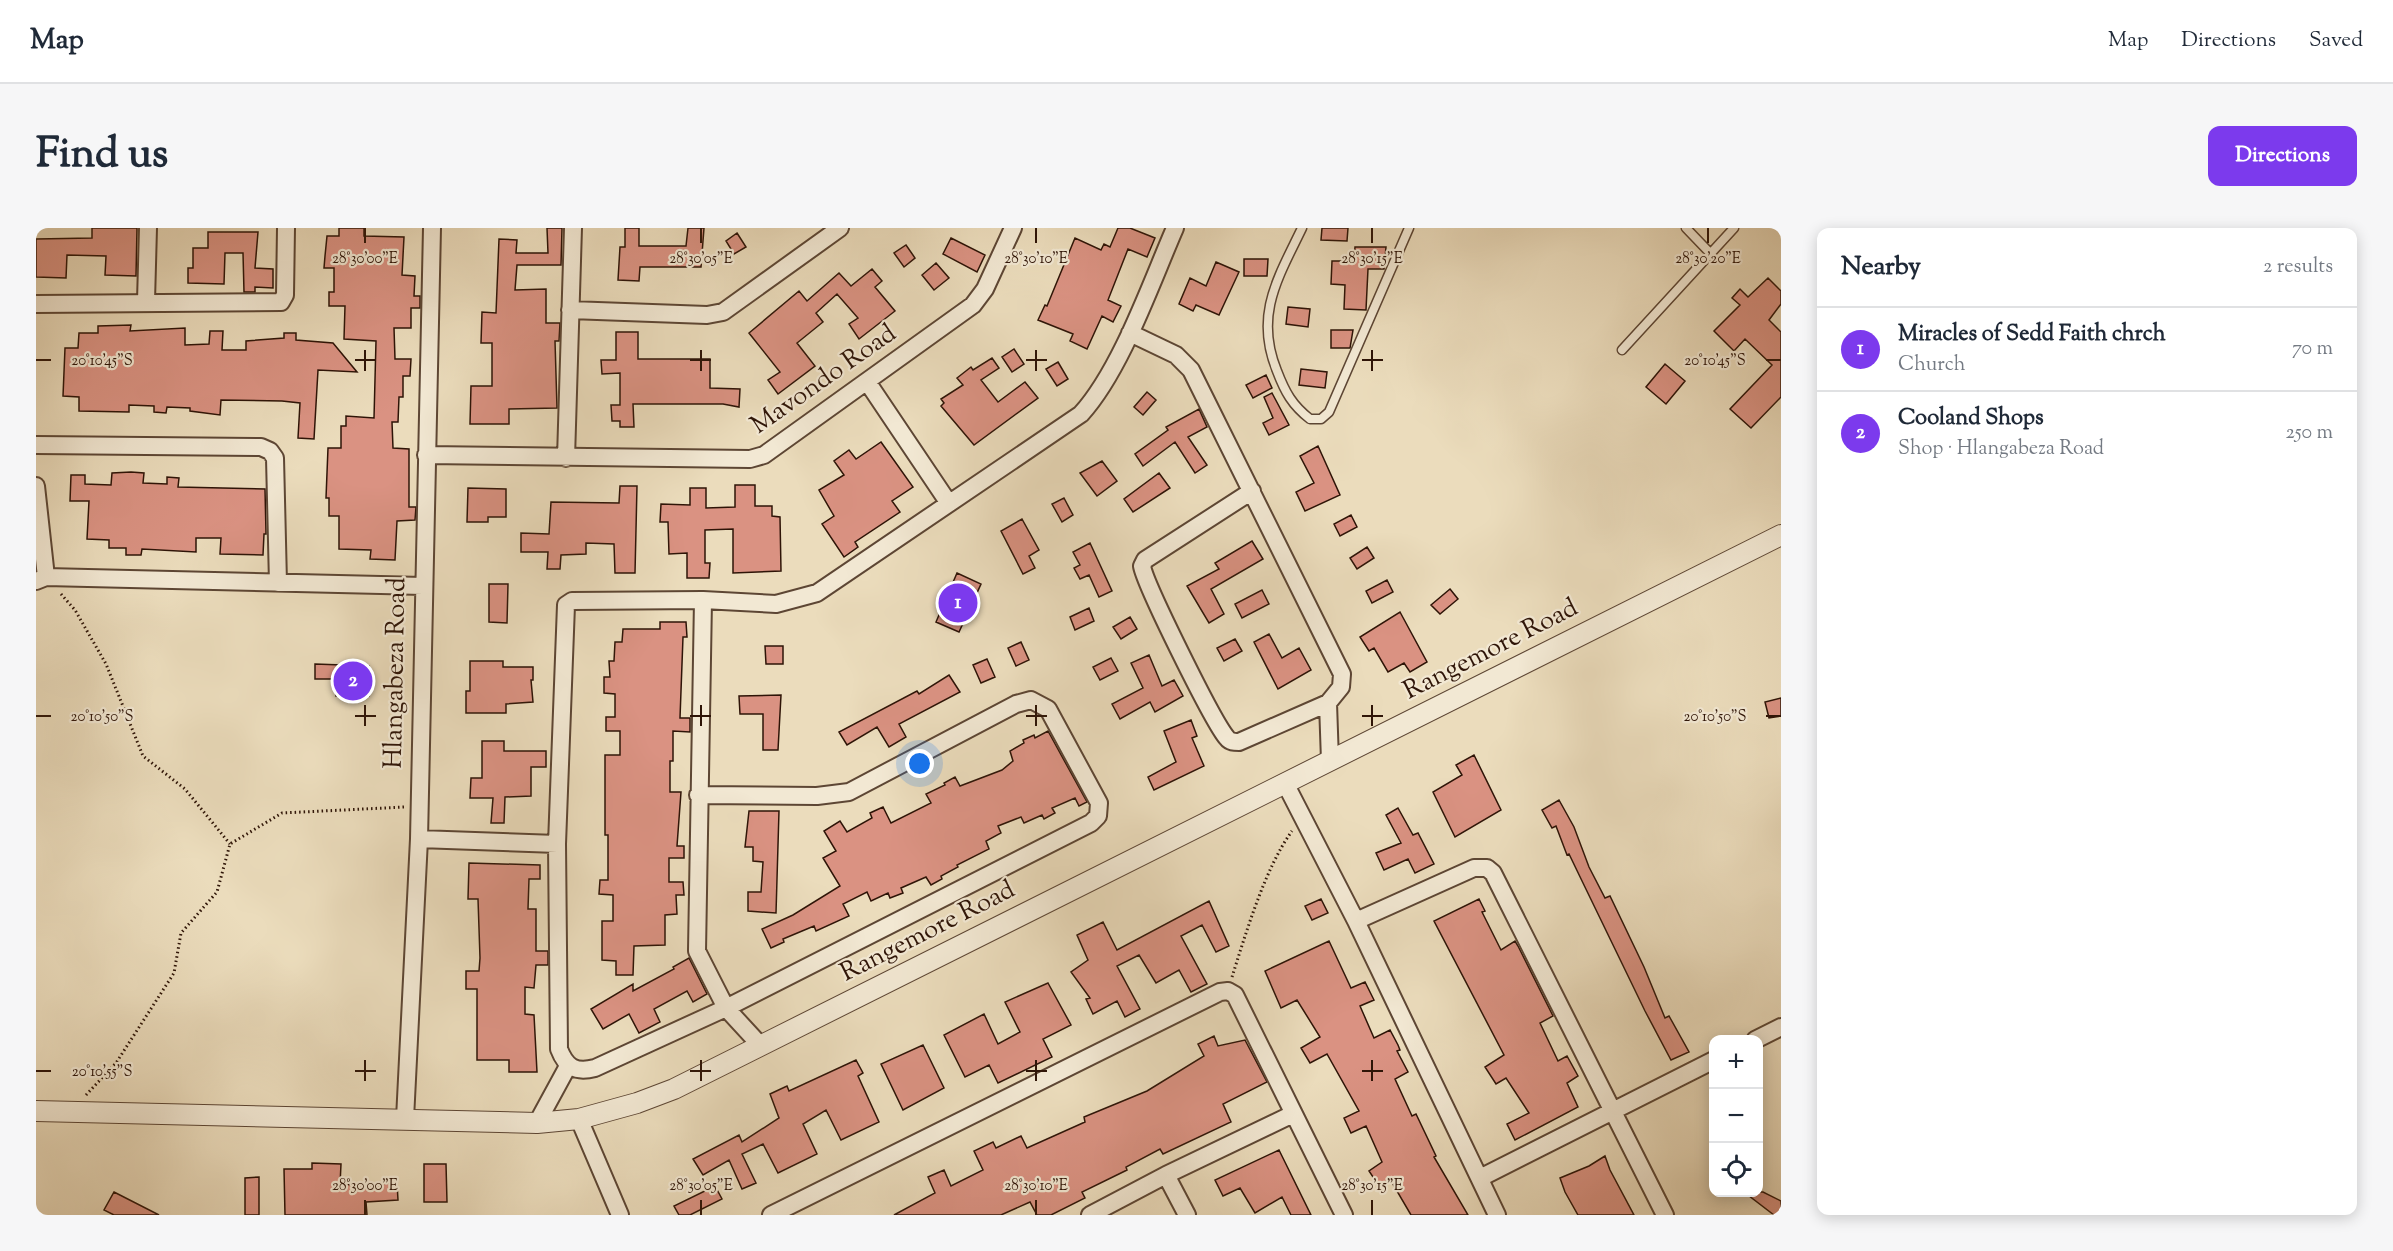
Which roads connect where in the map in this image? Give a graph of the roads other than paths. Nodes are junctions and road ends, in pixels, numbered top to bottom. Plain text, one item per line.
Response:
1 (148, 228) edge
2 (285, 228) edge
3 (432, 228) edge
4 (573, 228) edge
5 (840, 228) edge
6 (1013, 228) edge
7 (1175, 228) edge
8 (1302, 228) edge
9 (1409, 228) edge
10 (1686, 228) edge
11 (1734, 228) edge
12 (1711, 254) junction
13 (146, 302) junction
14 (36, 304) edge
15 (570, 310) junction
16 (1130, 333) junction
17 (1622, 350) dead end
18 (868, 382) junction
19 (36, 445) edge
20 (426, 455) junction
21 (566, 458) junction
22 (36, 486) edge
23 (1252, 491) junction
24 (948, 502) junction
25 (1781, 535) edge
26 (41, 579) edge
27 (278, 583) junction
28 (423, 586) junction
29 (703, 600) junction
30 (1328, 703) junction
31 (1330, 760) junction
32 (1285, 783) junction
33 (698, 795) junction
34 (419, 838) junction
35 (557, 844) junction
36 (1356, 921) junction
37 (726, 1008) junction
38 (1781, 1027) edge
39 (1763, 1036) edge
40 (761, 1046) junction
41 (1709, 1062) edge
42 (568, 1066) junction
43 (36, 1111) edge
44 (1613, 1111) junction
45 (1293, 1114) junction
46 (405, 1119) junction
47 (579, 1119) junction
48 (537, 1123) junction
49 (1166, 1175) junction
50 (1480, 1178) junction
51 (778, 1213) edge
52 (620, 1215) edge
53 (1089, 1215) edge
54 (1187, 1215) edge
55 (1344, 1215) edge
56 (1497, 1215) edge
57 (1665, 1215) edge

1 - 13 street
2 - 13 street
3 - 20 street, Hlangabeza Road
4 - 15 street
5 - 15 street
6 - 18 street, Mavondo Road
7 - 16 street
8 - 9 lane
10 - 12 lane
11 - 12 lane
12 - 17 lane
13 - 14 street
15 - 21 street
16 - 23 street
16 - 24 street
18 - 21 street, Mavondo Road
18 - 24 street
19 - 27 street
20 - 21 street, Mavondo Road
20 - 28 street, Hlangabeza Road
22 - 26 street
23 - 30 street
23 - 30 street
24 - 29 street
25 - 31 street, Rangemore Road
26 - 27 street
27 - 28 street
28 - 34 street, Hlangabeza Road
29 - 33 street
29 - 35 street
30 - 31 street
31 - 32 street, Rangemore Road
32 - 36 street
32 - 40 street, Rangemore Road
33 - 37 street
33 - 37 street
34 - 35 street
34 - 46 street, Hlangabeza Road
35 - 42 street
36 - 44 street
36 - 50 street
37 - 40 street
37 - 42 street
38 - 39 street
40 - 47 street, Rangemore Road
41 - 44 street
42 - 48 street
43 - 46 street, Rangemore Road
44 - 50 street
44 - 57 street
45 - 49 street
45 - 51 street
45 - 55 street
46 - 48 street, Rangemore Road
47 - 48 street, Rangemore Road
47 - 52 street
49 - 53 street
49 - 54 street
50 - 56 street

